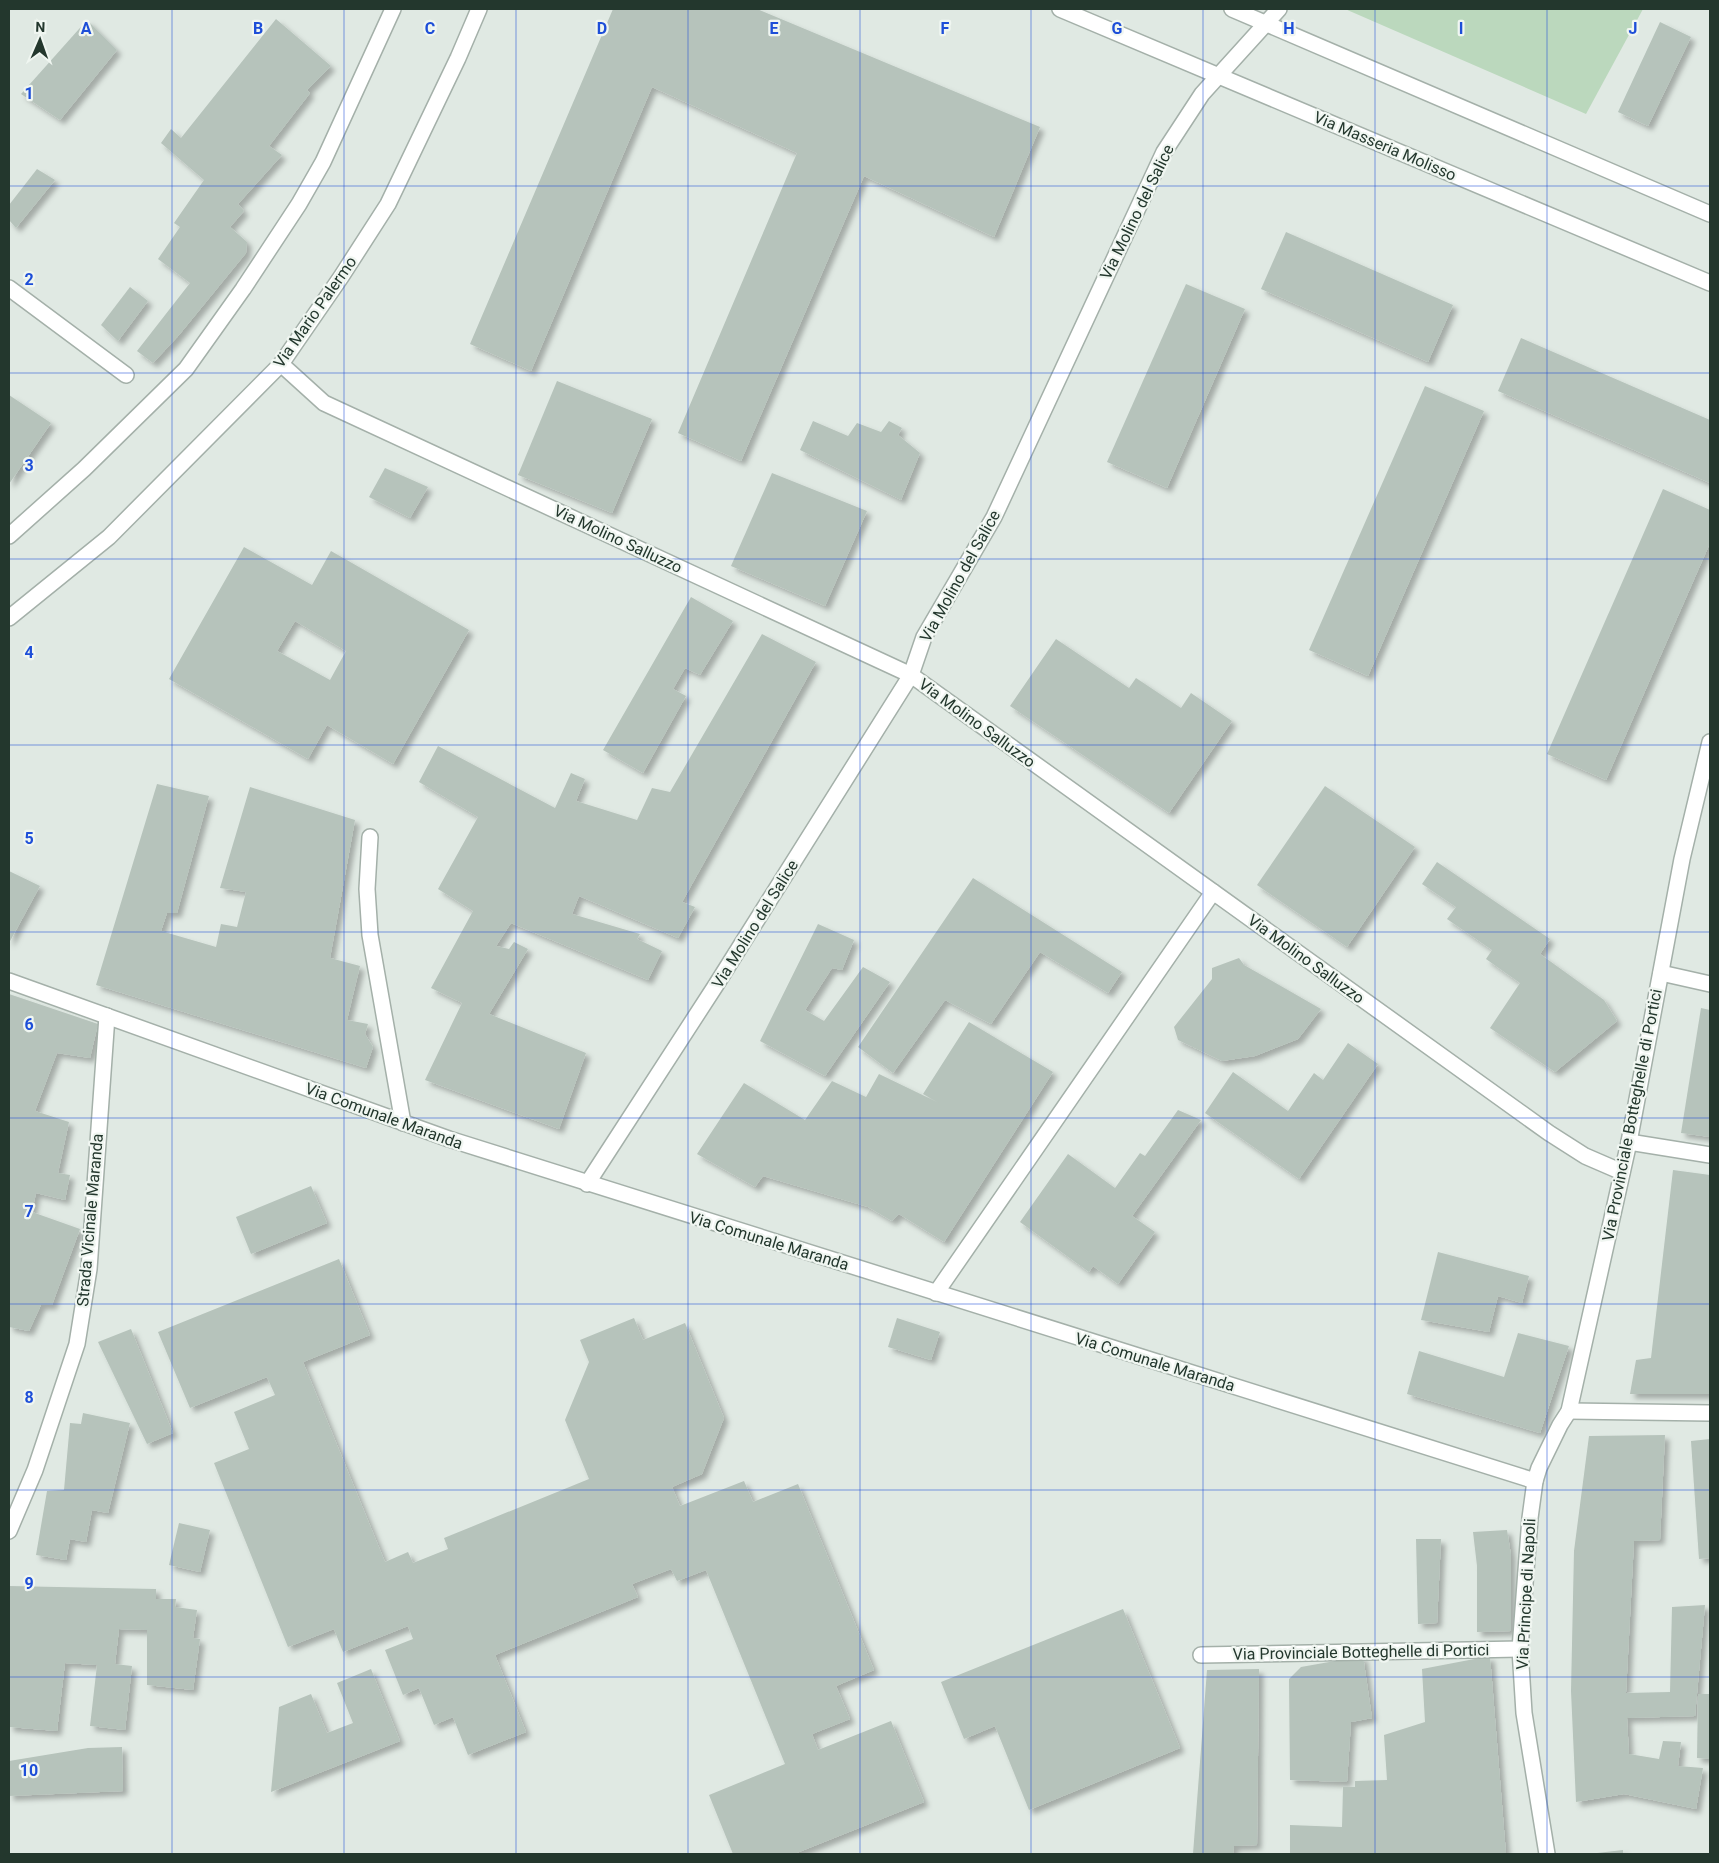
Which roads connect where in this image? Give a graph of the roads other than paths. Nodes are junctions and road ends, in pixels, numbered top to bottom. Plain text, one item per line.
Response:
1 (393, 9) edge
2 (479, 9) edge
3 (1060, 9) edge
4 (1232, 9) edge
5 (1279, 9) edge
6 (1266, 23) junction
7 (1218, 75) junction
8 (1710, 214) edge
9 (1710, 283) edge
10 (9, 288) edge
11 (280, 364) junction
12 (126, 375) dead end
13 (9, 536) edge
14 (9, 618) edge
15 (911, 675) junction
16 (1710, 742) edge
17 (370, 837) dead end
18 (1213, 892) junction
19 (1661, 973) junction
20 (9, 981) edge
21 (1710, 984) edge
22 (107, 1016) junction
23 (403, 1123) junction
24 (1629, 1142) junction
25 (1710, 1155) edge
26 (1622, 1172) junction
27 (587, 1184) junction
28 (936, 1294) junction
29 (1569, 1411) junction
30 (1710, 1413) edge
31 (1536, 1481) junction
32 (9, 1531) edge
33 (1520, 1649) junction
34 (1201, 1655) dead end
35 (1547, 1854) edge

1 - 13 street
2 - 11 street, Via Mario Palermo
3 - 7 street, Via Masseria Molisso
4 - 6 street
5 - 6 street, Via Molino del Salice
6 - 7 street, Via Molino del Salice
6 - 8 street
7 - 9 street, Via Masseria Molisso
7 - 15 street, Via Molino del Salice
10 - 12 street
11 - 14 street, Via Mario Palermo
11 - 15 street, Via Molino Salluzzo
15 - 18 street, Via Molino Salluzzo
15 - 27 street, Via Molino del Salice
16 - 19 street, Via Provinciale Botteghelle di Portici
17 - 23 street
18 - 26 street, Via Molino Salluzzo
18 - 28 street
19 - 21 street
19 - 24 street, Via Provinciale Botteghelle di Portici
20 - 22 street, Via Comunale Maranda
22 - 23 street, Via Comunale Maranda
22 - 32 street, Strada Vicinale Maranda
23 - 27 street, Via Comunale Maranda
24 - 25 street
24 - 26 street, Via Provinciale Botteghelle di Portici
26 - 29 street, Via Provinciale Botteghelle di Portici
27 - 28 street, Via Comunale Maranda
28 - 31 street, Via Comunale Maranda
29 - 30 street
29 - 31 street, Via Provinciale Botteghelle di Portici
31 - 33 street, Via Principe di Napoli
33 - 34 street, Via Provinciale Botteghelle di Portici
33 - 35 street, Via Principe di Napoli

